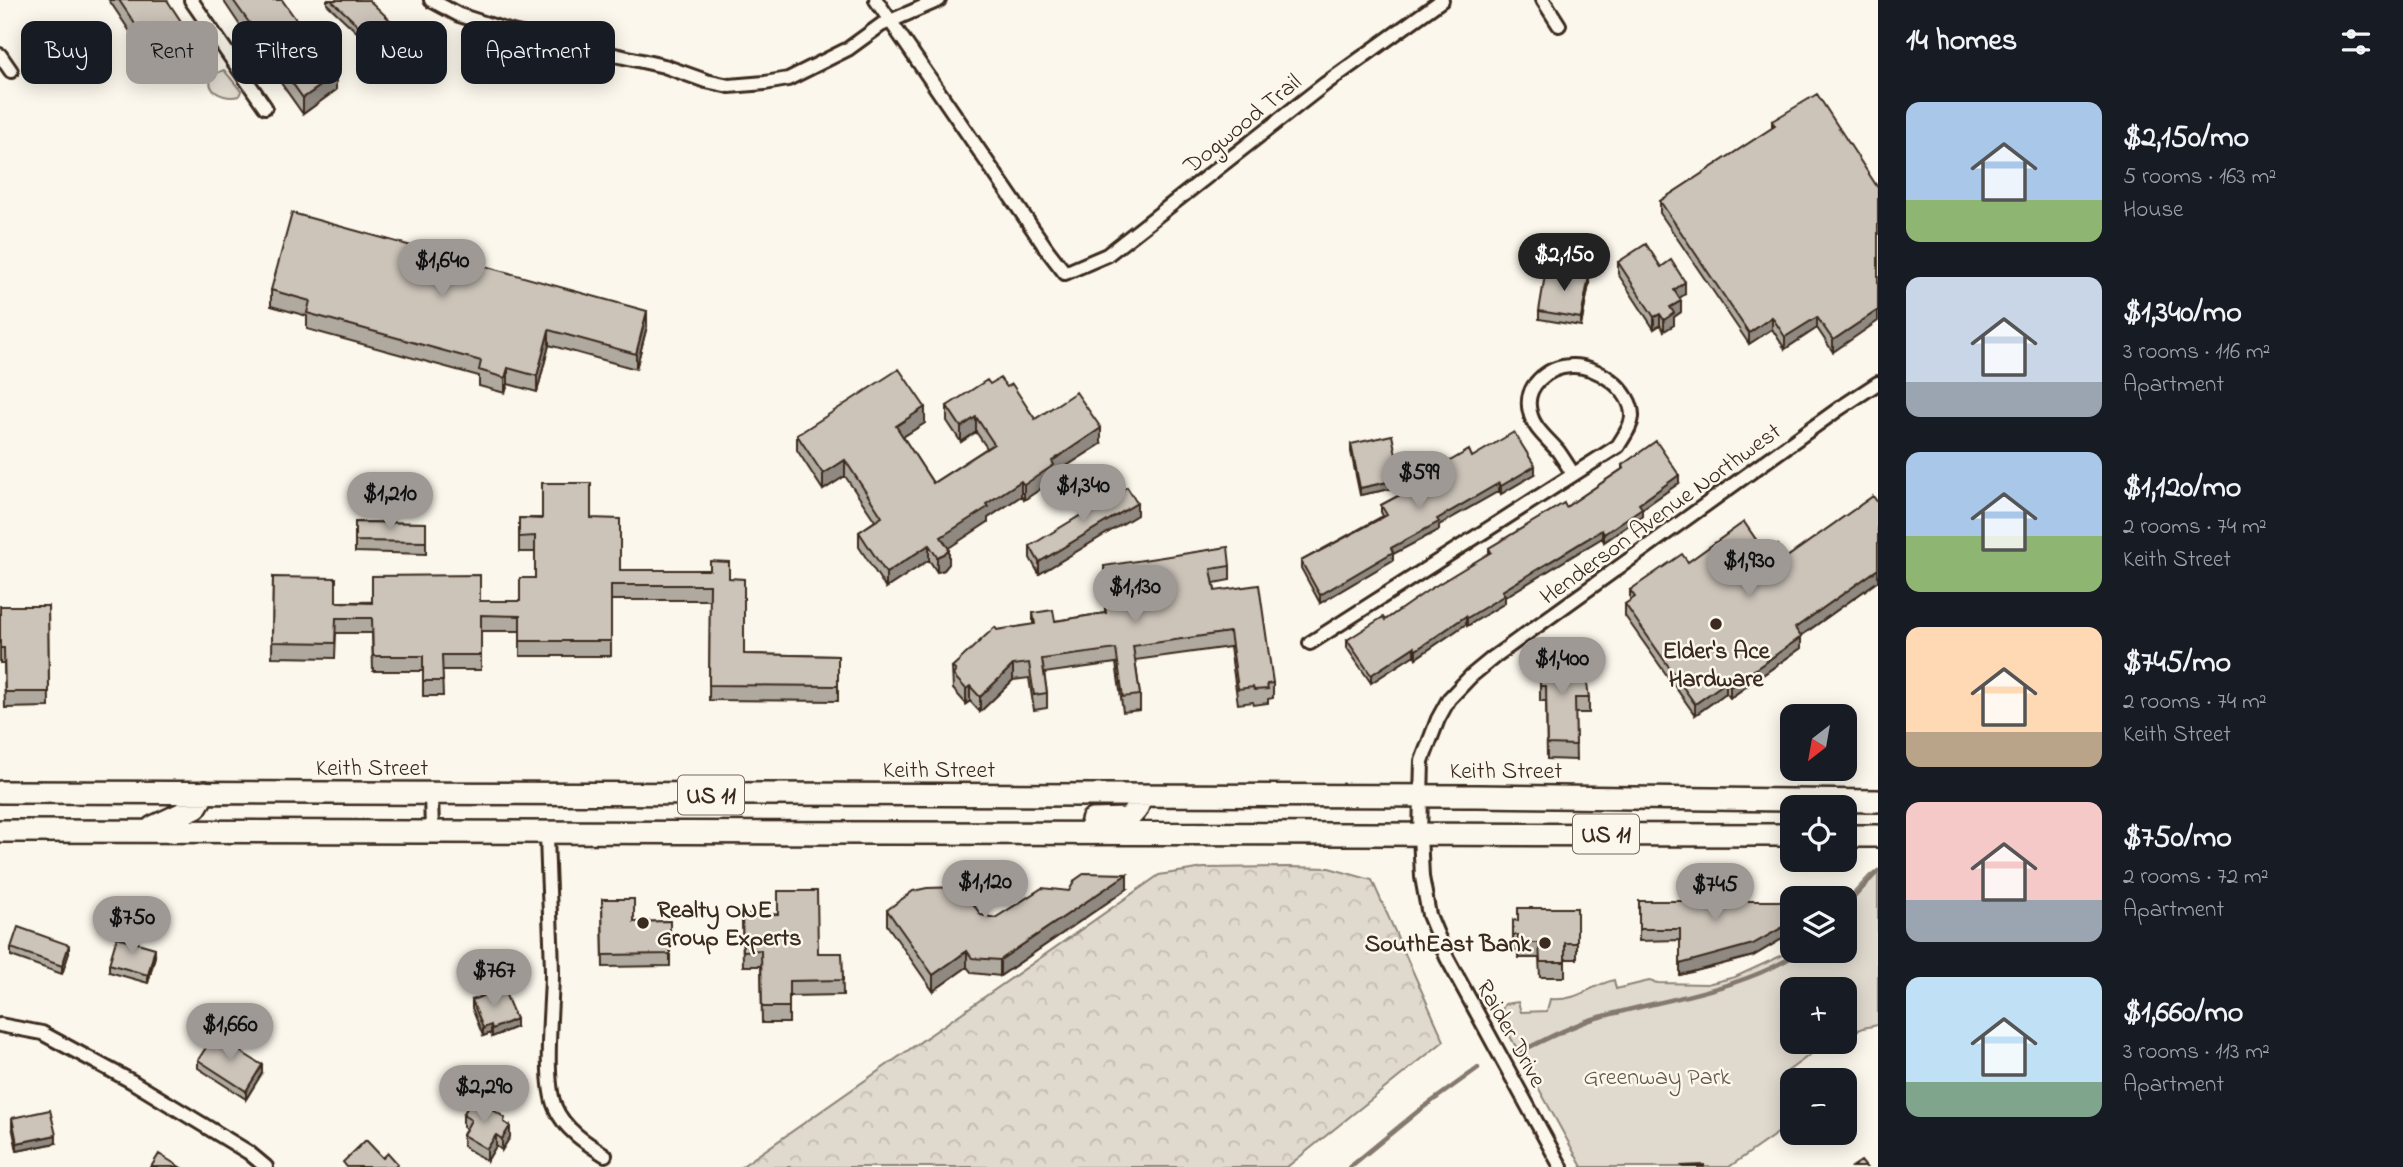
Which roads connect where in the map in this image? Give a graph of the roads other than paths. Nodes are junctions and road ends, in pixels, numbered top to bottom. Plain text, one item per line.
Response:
1 (191, 0) edge
2 (431, 0) edge
3 (876, 0) edge
4 (939, 0) edge
5 (1442, 0) edge
6 (1543, 0) edge
7 (890, 21) junction
8 (1559, 25) dead end
9 (0, 55) edge
10 (11, 71) dead end
11 (265, 107) dead end
12 (1878, 383) edge
13 (1573, 474) junction
14 (1310, 643) dead end
15 (205, 792) junction
16 (0, 793) edge
17 (431, 794) junction
18 (1142, 796) junction
19 (1421, 796) junction
20 (1878, 801) edge
21 (1780, 802) edge
22 (1857, 802) edge
23 (144, 830) junction
24 (0, 831) edge
25 (432, 831) junction
26 (547, 832) junction
27 (1004, 834) junction
28 (1420, 834) junction
29 (1780, 835) edge
30 (1857, 836) edge
31 (1878, 836) edge
32 (0, 1025) edge
33 (605, 1155) dead end
34 (266, 1167) edge
35 (1561, 1167) edge

1 - 11 street
2 - 7 street
3 - 7 street
4 - 7 street
5 - 7 street, Dogwood Trail
6 - 8 street
9 - 10 street
12 - 19 street, Henderson Avenue Northwest
13 - 13 street
13 - 14 street
15 - 16 main road, Keith Street / US 11
15 - 17 main road, Keith Street / US 11
15 - 23 main road
17 - 18 main road, Keith Street / US 11
17 - 25 street
18 - 19 main road, Keith Street / US 11
18 - 27 main road
19 - 21 main road, Keith Street / US 11
19 - 28 street, Henderson Avenue Northwest
20 - 22 main road, Keith Street / US 11
23 - 24 main road, US 11
23 - 25 main road, US 11
25 - 26 main road, US 11
26 - 27 main road, US 11
26 - 33 street
27 - 28 main road, US 11
28 - 29 main road, US 11
28 - 35 street, Raider Drive
30 - 31 main road
32 - 34 street

